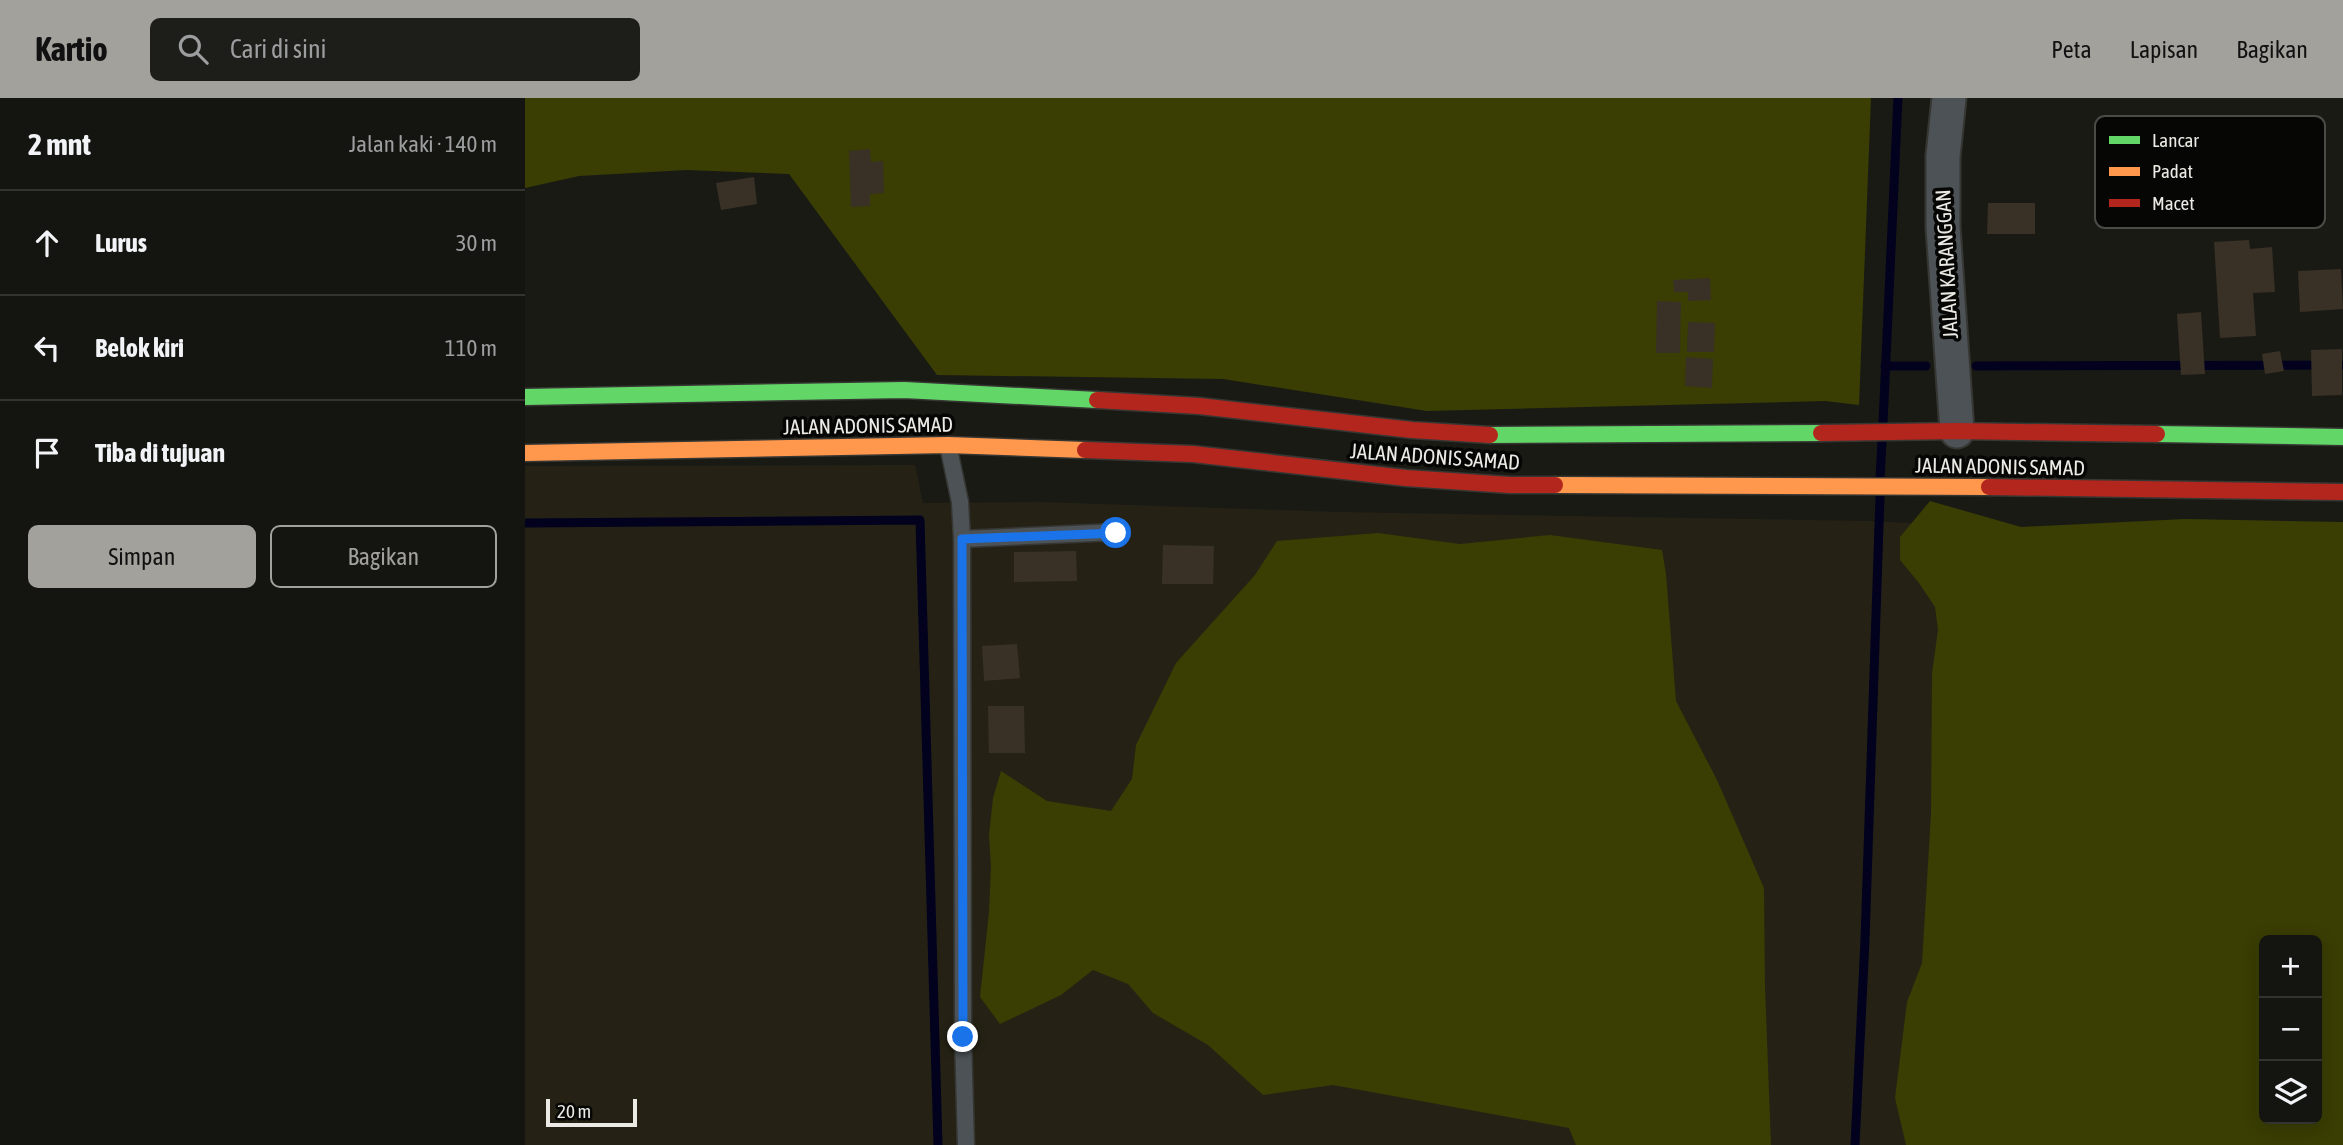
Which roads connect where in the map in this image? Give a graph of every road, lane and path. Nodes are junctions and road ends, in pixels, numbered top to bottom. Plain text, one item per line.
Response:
1 (1949, 98) edge
2 (525, 397) edge
3 (1946, 431) junction
4 (2343, 437) edge
5 (948, 445) junction
6 (525, 453) edge
7 (2343, 492) edge
8 (1116, 533) dead end
9 (962, 539) junction
10 (965, 1140) edge

1 - 3 street, JALAN KARANGGAN
2 - 3 highway, JALAN ADONIS SAMAD
3 - 4 highway, JALAN ADONIS SAMAD
5 - 6 highway, JALAN ADONIS SAMAD
5 - 7 highway, JALAN ADONIS SAMAD
5 - 9 lane
8 - 9 lane
9 - 10 lane

